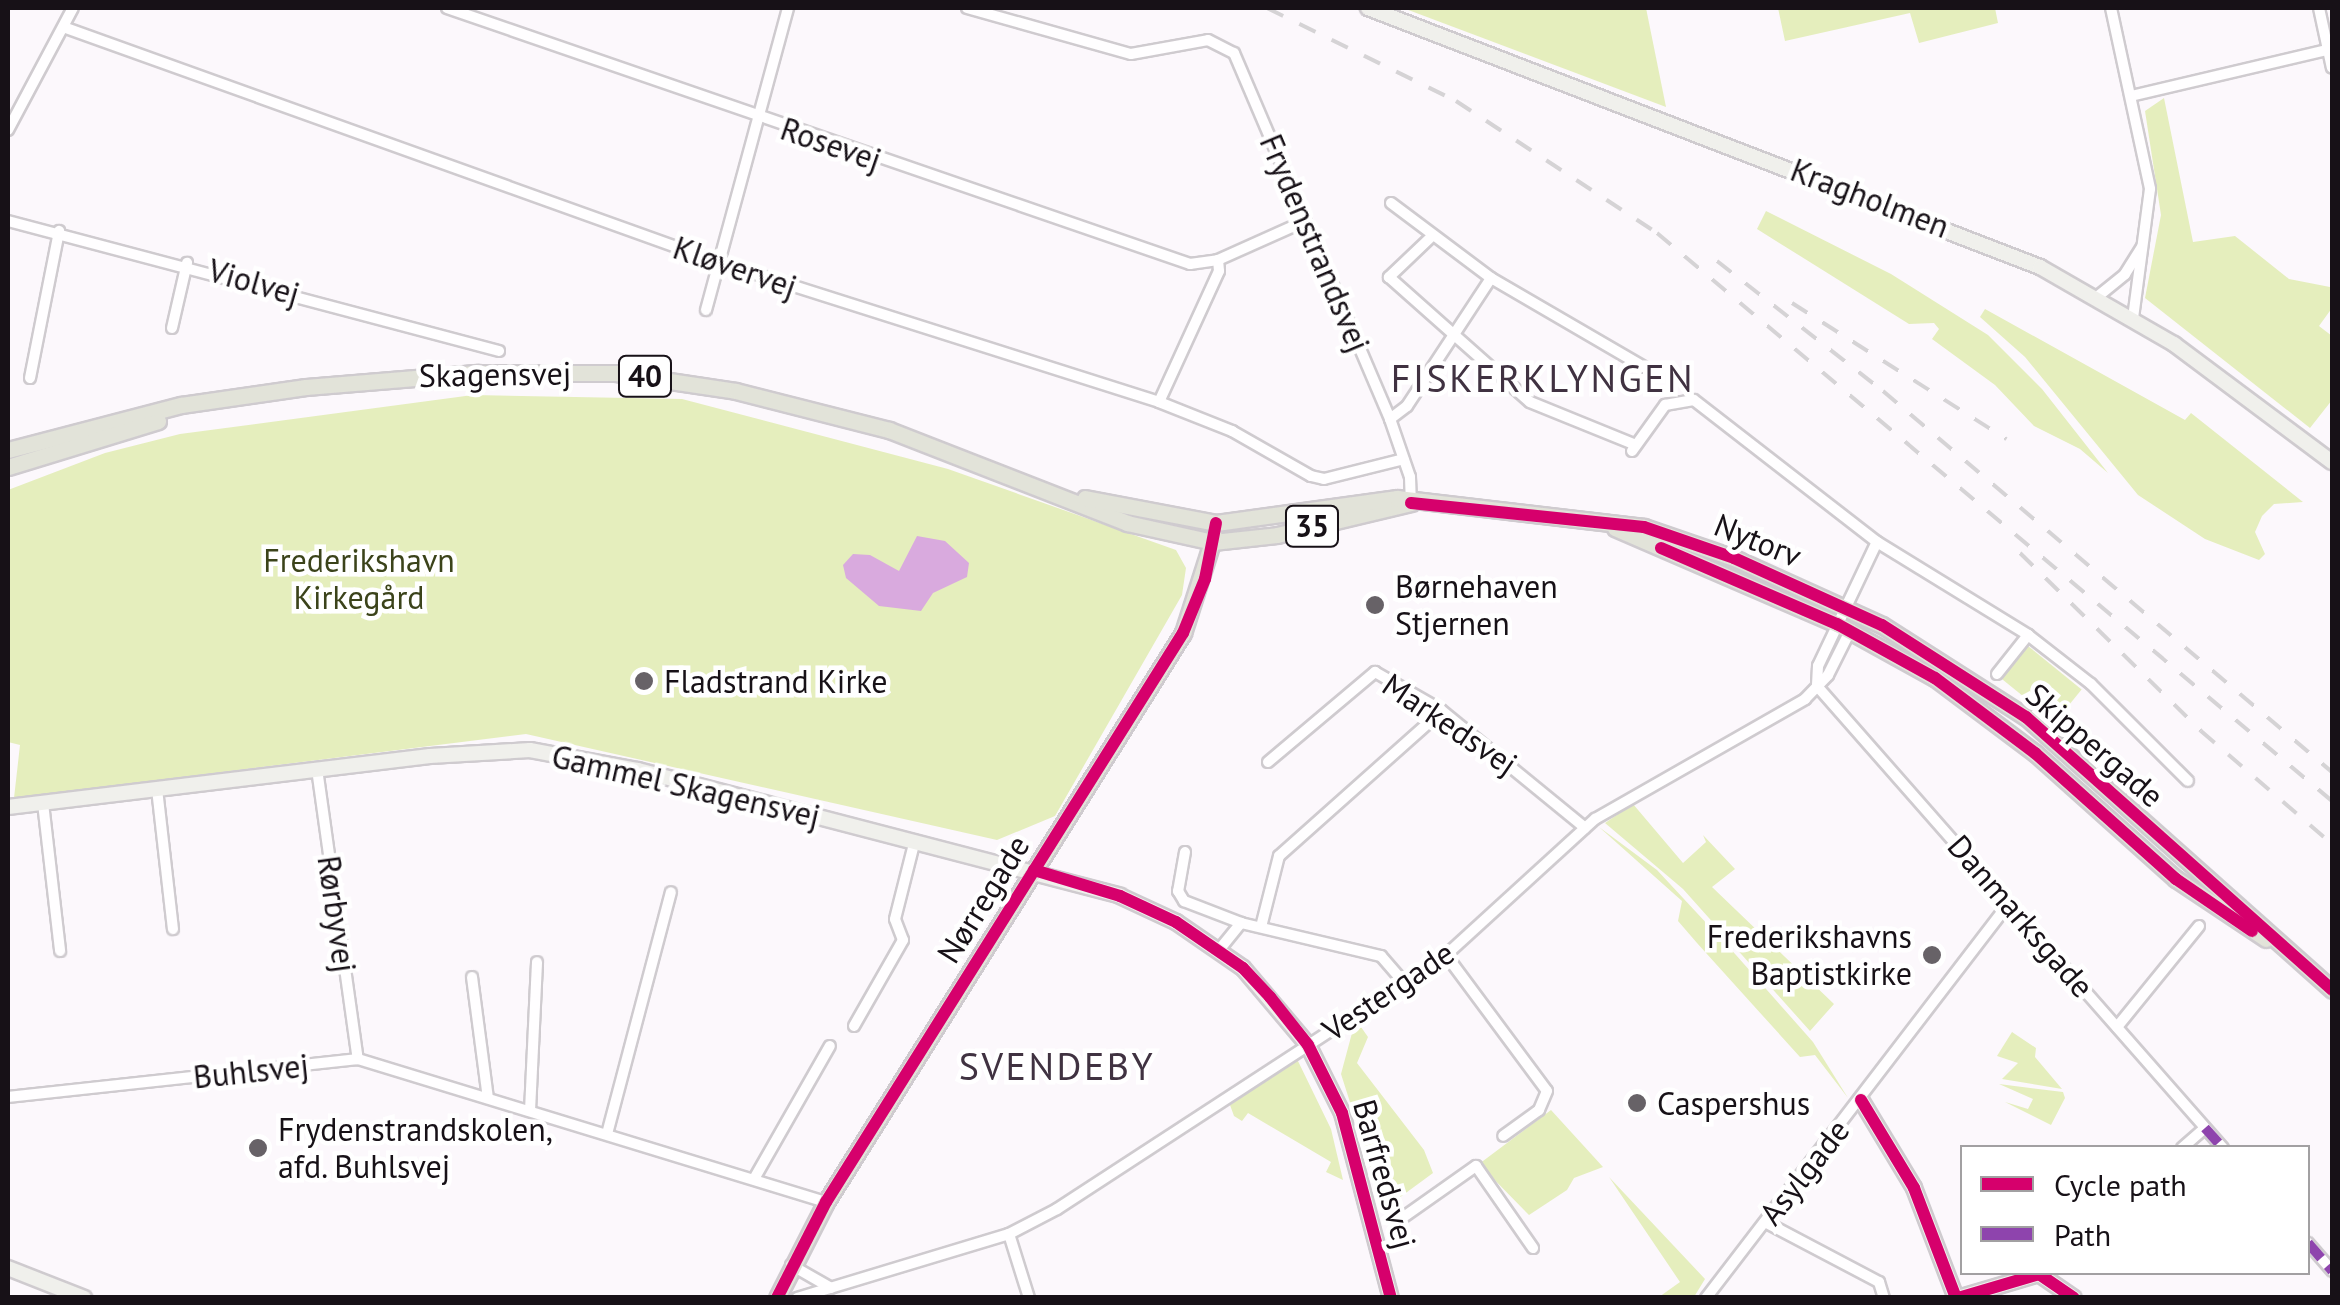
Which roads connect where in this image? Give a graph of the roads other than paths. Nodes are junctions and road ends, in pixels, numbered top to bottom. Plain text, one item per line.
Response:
1 (73, 8) edge
2 (447, 8) edge
3 (788, 8) edge
4 (967, 8) edge
5 (1368, 8) edge
6 (2111, 8) edge
7 (2319, 8) edge
8 (66, 28) junction
9 (2331, 50) edge
10 (2332, 68) edge
11 (2131, 96) junction
12 (757, 119) junction
13 (8, 130) edge
14 (1391, 202) dead end
15 (8, 221) edge
16 (1305, 222) junction
17 (58, 231) junction
18 (1430, 238) junction
19 (2145, 242) junction
20 (1218, 260) junction
21 (718, 262) junction
22 (187, 264) junction
23 (1491, 278) junction
24 (2097, 297) junction
25 (706, 310) dead end
26 (2133, 318) junction
27 (172, 328) dead end
28 (1457, 335) junction
29 (500, 350) dead end
30 (1656, 374) dead end
31 (30, 378) dead end
32 (219, 402) junction
33 (1159, 402) junction
34 (1390, 419) junction
35 (8, 450) edge
36 (1404, 459) junction
37 (2332, 462) edge
38 (8, 467) edge
39 (1056, 491) junction
40 (1410, 503) junction
41 (1216, 523) junction
42 (1642, 533) junction
43 (1213, 542) junction
44 (1877, 542) junction
45 (1849, 608) junction
46 (1844, 628) junction
47 (2028, 635) junction
48 (1997, 674) dead end
49 (1816, 686) junction
50 (1432, 719) dead end
51 (1268, 762) dead end
52 (317, 769) junction
53 (2188, 781) dead end
54 (157, 789) junction
55 (43, 802) junction
56 (8, 807) edge
57 (1585, 828) junction
58 (915, 840) junction
59 (1185, 852) dead end
60 (1034, 870) junction
61 (671, 892) dead end
62 (2010, 903) junction
63 (1242, 923) junction
64 (1262, 923) junction
65 (2199, 926) dead end
66 (173, 929) dead end
67 (1218, 950) junction
68 (2285, 950) junction
69 (60, 951) dead end
70 (1446, 955) junction
71 (537, 962) dead end
72 (472, 977) dead end
73 (1404, 982) junction
74 (2332, 990) edge
75 (854, 1026) dead end
76 (2117, 1027) junction
77 (1308, 1045) junction
78 (830, 1046) dead end
79 (358, 1059) junction
80 (8, 1096) edge
81 (488, 1098) junction
82 (1861, 1100) junction
83 (530, 1111) junction
84 (2206, 1128) junction
85 (607, 1134) junction
86 (1503, 1136) dead end
87 (2186, 1145) edge
88 (2220, 1145) edge
89 (754, 1179) junction
90 (826, 1202) junction
91 (1405, 1216) dead end
92 (1765, 1222) junction
93 (1008, 1234) junction
94 (2310, 1245) edge
95 (1533, 1248) dead end
96 (791, 1265) junction
97 (8, 1268) edge
98 (2332, 1271) edge
99 (2028, 1275) edge
100 (2051, 1275) edge
101 (831, 1288) junction
102 (778, 1297) edge
103 (84, 1298) edge
104 (797, 1298) edge
105 (1029, 1298) edge
106 (1391, 1298) edge
107 (1706, 1298) edge
108 (1884, 1298) edge
109 (1957, 1298) edge
110 (2074, 1298) edge

1 - 8 street
2 - 12 street, Rosevej
3 - 12 street
4 - 16 street, Frydenstrandsvej
5 - 24 street, Kragholmen
6 - 11 street
7 - 9 street
8 - 13 street
8 - 21 street, Kløvervej
9 - 10 street
9 - 11 street
11 - 19 street
12 - 20 street, Rosevej
12 - 21 street
14 - 18 street
15 - 17 street, Violvej
16 - 20 street
16 - 34 street, Frydenstrandsvej
17 - 22 street, Violvej
17 - 31 street
18 - 23 street
18 - 28 street
19 - 24 street
19 - 26 street
20 - 33 street
21 - 25 street
21 - 33 street, Kløvervej
22 - 27 street
22 - 29 street, Violvej
23 - 28 street
23 - 30 street
24 - 26 street, Kragholmen
26 - 37 street, Kragholmen
28 - 34 street
28 - 44 street
32 - 35 main road, Skagensvej / 40
32 - 38 main road, Skagensvej / 40
32 - 39 main road, Skagensvej / 40
33 - 36 street, Kløvervej
34 - 36 street, Frydenstrandsvej
36 - 40 street, Frydenstrandsvej
39 - 41 main road, Skagensvej / 40
39 - 43 main road, Skagensvej / 40
40 - 41 main road, 35
40 - 42 main road, 35
40 - 43 main road, 35
41 - 43 main road, Nørregade
42 - 45 main road, Nytorv / 35
42 - 46 main road, Nytorv / 35
43 - 60 main road, Nørregade
44 - 45 street
44 - 47 street
45 - 46 street
45 - 68 main road, Skippergade / 35
46 - 49 street
46 - 68 main road, Skippergade / 35
47 - 48 street
47 - 53 street
49 - 57 street, Vestergade
49 - 62 street, Danmarksgade
50 - 64 street
51 - 57 street, Markedsvej
52 - 54 street, Gammel Skagensvej
52 - 58 street, Gammel Skagensvej
52 - 79 street, Rørbyvej
54 - 55 street, Gammel Skagensvej
54 - 66 street
55 - 56 street, Gammel Skagensvej
55 - 69 street
57 - 70 street, Vestergade
58 - 60 street, Gammel Skagensvej
58 - 75 street
59 - 63 street
60 - 67 street, Barfredsvej
60 - 90 main road, Nørregade
61 - 85 street
62 - 76 street, Danmarksgade
62 - 82 street, Asylgade
63 - 64 street
63 - 67 street
64 - 73 street
65 - 76 street
67 - 77 street, Barfredsvej
68 - 74 main road, Skippergade / 35
70 - 73 street, Vestergade
70 - 86 street
71 - 83 street
72 - 81 street
73 - 77 street, Vestergade
76 - 84 street, Danmarksgade
77 - 93 street, Vestergade
77 - 106 street, Barfredsvej
78 - 89 street
79 - 80 street, Buhlsvej
79 - 81 street, Buhlsvej
81 - 83 street, Buhlsvej
82 - 92 street, Asylgade
82 - 109 street
83 - 85 street, Buhlsvej
84 - 87 street
84 - 88 street, Danmarksgade
85 - 89 street, Buhlsvej
89 - 90 street, Buhlsvej
90 - 96 main road, Nørregade
91 - 95 street
92 - 107 street, Asylgade
92 - 108 street
93 - 101 street, Vestergade
93 - 105 street
94 - 98 street
96 - 101 street
96 - 102 main road, Nørregade
97 - 103 street
99 - 109 street
100 - 110 street
101 - 104 street, Vestergade

